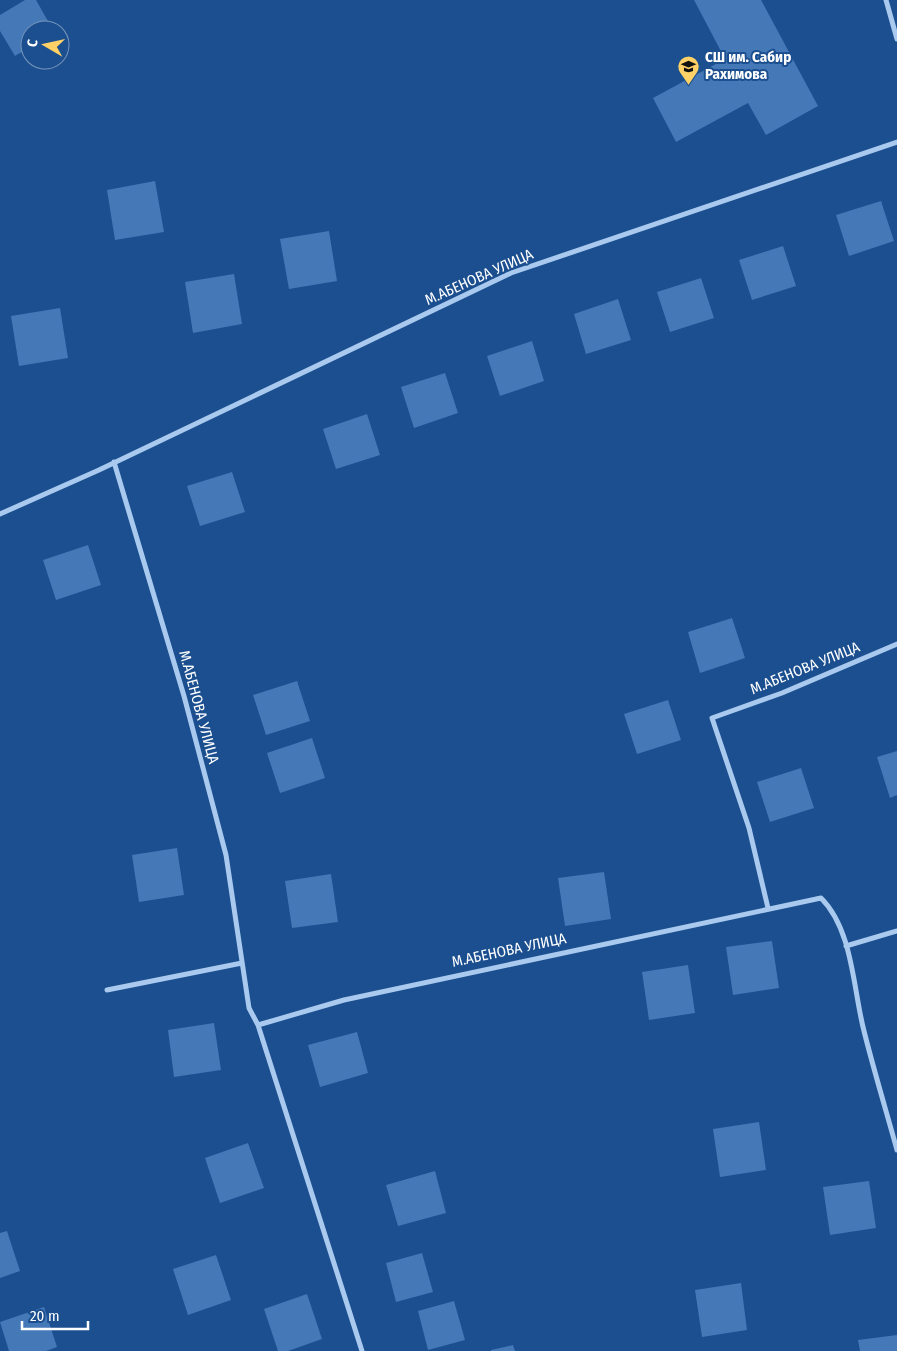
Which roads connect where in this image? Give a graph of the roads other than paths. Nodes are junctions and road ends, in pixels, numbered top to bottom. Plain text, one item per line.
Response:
1 (886, 0) edge
2 (897, 38) edge
3 (897, 142) edge
4 (114, 462) junction
5 (0, 514) edge
6 (897, 644) edge
7 (768, 908) junction
8 (897, 932) edge
9 (846, 946) junction
10 (242, 963) junction
11 (107, 990) dead end
12 (258, 1025) junction
13 (897, 1150) edge
14 (362, 1351) edge

1 - 2 street
3 - 4 street, М.АБЕНОВА УЛИЦА
4 - 5 street, М.АБЕНОВА УЛИЦА
4 - 10 street, М.АБЕНОВА УЛИЦА
6 - 7 street, М.АБЕНОВА УЛИЦА
7 - 9 street, М.АБЕНОВА УЛИЦА
7 - 12 street, М.АБЕНОВА УЛИЦА
8 - 9 street
9 - 13 street, М.АБЕНОВА УЛИЦА
10 - 11 street
10 - 12 street, М.АБЕНОВА УЛИЦА
12 - 14 street, М.АБЕНОВА УЛИЦА

